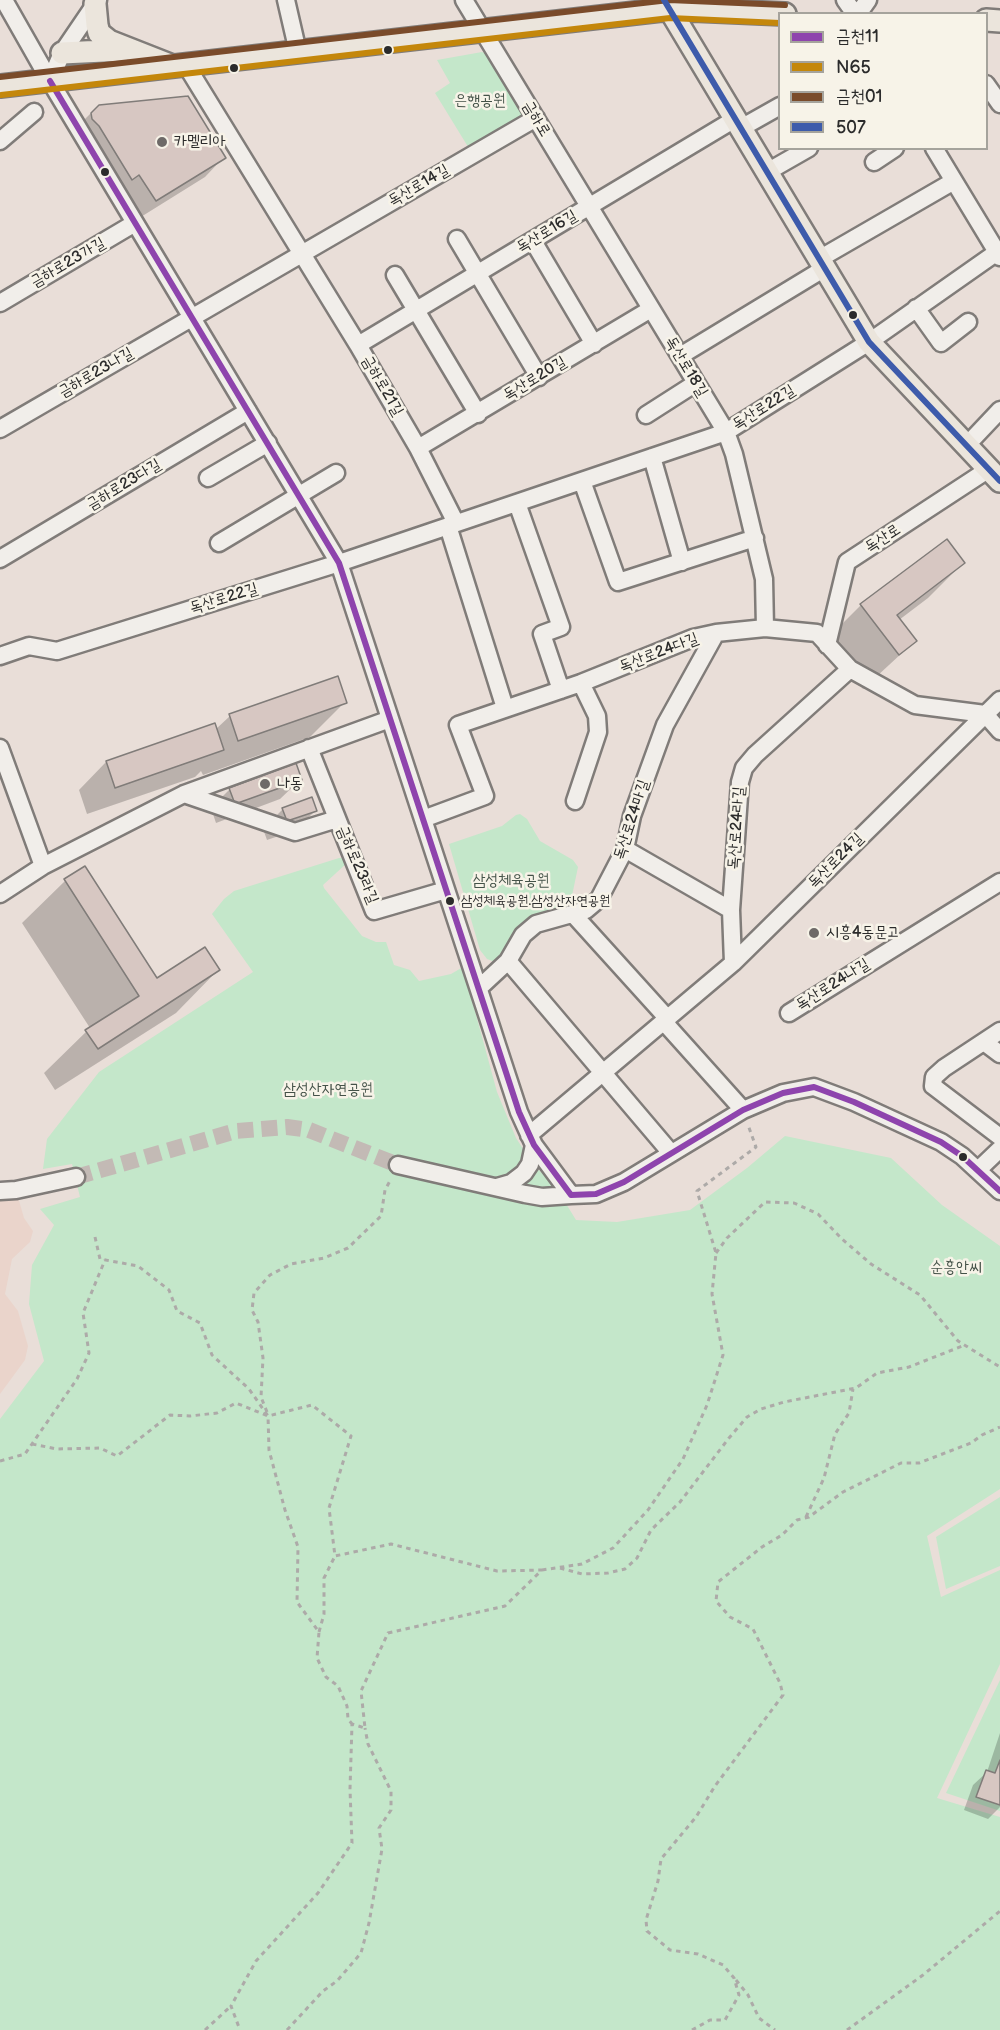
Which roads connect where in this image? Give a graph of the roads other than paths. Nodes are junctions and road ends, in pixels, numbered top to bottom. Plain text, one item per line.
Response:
1 (4, 0) edge
2 (286, 0) edge
3 (464, 0) edge
4 (844, 0) edge
5 (868, 0) edge
6 (97, 2) edge
7 (667, 5) edge
8 (854, 12) edge
9 (858, 12) edge
10 (778, 13) edge
11 (483, 31) junction
12 (126, 50) junction
13 (298, 52) junction
14 (62, 53) junction
15 (180, 66) junction
16 (50, 81) junction
17 (0, 86) edge
18 (988, 86) edge
19 (1000, 104) edge
20 (778, 107) edge
21 (34, 112) dead end
22 (536, 118) junction
23 (738, 123) junction
24 (0, 141) edge
25 (806, 150) edge
26 (893, 150) edge
27 (935, 150) edge
28 (874, 162) dead end
29 (767, 172) junction
30 (954, 182) junction
31 (590, 207) junction
32 (135, 223) junction
33 (457, 240) dead end
34 (533, 241) junction
35 (303, 253) junction
36 (999, 253) edge
37 (822, 263) junction
38 (477, 274) junction
39 (395, 275) dead end
40 (0, 303) edge
41 (916, 308) junction
42 (651, 309) junction
43 (416, 310) junction
44 (192, 317) junction
45 (968, 322) dead end
46 (869, 342) junction
47 (594, 344) junction
48 (358, 345) junction
49 (680, 356) junction
50 (539, 377) junction
51 (696, 383) junction
52 (1000, 410) edge
53 (248, 411) junction
54 (478, 414) junction
55 (646, 415) dead end
56 (0, 429) edge
57 (726, 432) junction
58 (267, 443) junction
59 (966, 446) junction
60 (418, 448) junction
61 (652, 457) junction
62 (336, 473) dead end
63 (994, 475) edge
64 (208, 478) dead end
65 (582, 481) junction
66 (299, 496) junction
67 (517, 502) junction
68 (452, 525) junction
69 (755, 538) junction
70 (219, 543) dead end
71 (0, 559) edge
72 (682, 562) junction
73 (339, 563) junction
74 (765, 628) junction
75 (716, 633) junction
76 (827, 645) junction
77 (0, 657) edge
78 (850, 669) junction
79 (581, 684) junction
80 (561, 690) junction
81 (1000, 700) edge
82 (505, 708) junction
83 (985, 714) junction
84 (390, 718) junction
85 (1000, 731) edge
86 (0, 748) edge
87 (309, 748) junction
88 (184, 794) junction
89 (575, 801) dead end
90 (338, 819) junction
91 (423, 819) junction
92 (624, 849) junction
93 (43, 866) junction
94 (1000, 882) edge
95 (447, 890) junction
96 (0, 894) edge
97 (731, 910) junction
98 (573, 914) junction
99 (508, 961) junction
100 (733, 963) junction
101 (479, 988) junction
102 (789, 1012) dead end
103 (666, 1020) junction
104 (1000, 1031) edge
105 (984, 1042) junction
106 (1000, 1054) edge
107 (604, 1075) junction
108 (743, 1110) junction
109 (1000, 1137) edge
110 (532, 1140) junction
111 (1000, 1149) edge
112 (671, 1153) junction
113 (398, 1165) tunnel mouth
114 (978, 1170) junction
115 (76, 1177) tunnel mouth
116 (496, 1188) junction
117 (8, 1190) edge
118 (1000, 1191) edge
119 (571, 1195) junction

1 - 16 street
2 - 13 street
3 - 11 street, 금하로
4 - 8 street
5 - 9 street
6 - 12 main road
6 - 14 street
7 - 10 main road
7 - 11 main road
7 - 23 main road, 독산로
11 - 13 main road
11 - 22 street, 금하로
12 - 14 main road
12 - 15 main road
13 - 15 main road
14 - 16 street
15 - 16 main road
15 - 35 street, 금하로21길
16 - 17 main road
16 - 32 street
18 - 19 street
20 - 23 street
21 - 24 street
22 - 31 street, 금하로
22 - 35 street, 독산로14길
23 - 29 main road, 독산로
23 - 31 street, 독산로16길
25 - 29 street
26 - 28 street
27 - 30 street
29 - 37 main road, 독산로
30 - 36 street
30 - 37 street
31 - 34 street, 독산로16길
31 - 42 street, 독산로18길
32 - 40 street, 금하로23가길
32 - 44 street
33 - 38 street
34 - 38 street, 독산로16길
34 - 47 street
35 - 44 street
35 - 48 street, 금하로21길
36 - 41 street, 독산로22길
37 - 46 main road, 독산로
37 - 49 street
38 - 43 street, 독산로16길
38 - 50 street
39 - 43 street
41 - 45 street
41 - 46 street, 독산로22길
42 - 47 street, 독산로20길
42 - 49 street, 독산로18길
43 - 48 street, 독산로16길
43 - 54 street
44 - 53 street
44 - 56 street, 금하로23나길
46 - 57 street, 독산로22길
46 - 59 main road, 독산로
47 - 50 street, 독산로20길
48 - 60 street, 금하로21길
49 - 51 street, 독산로18길
50 - 54 street, 독산로20길
51 - 55 street
51 - 57 street, 독산로18길
52 - 59 street
53 - 58 street
53 - 71 street, 금하로23다길
54 - 60 street, 독산로20길
57 - 61 street, 독산로22길
57 - 69 street, 독산로18길
58 - 64 street
58 - 66 street
59 - 63 main road, 독산로
60 - 68 street, 금하로21길
61 - 65 street, 독산로22길
61 - 72 street
62 - 66 street
63 - 76 street, 독산로
65 - 67 street, 독산로22길
65 - 72 street
66 - 70 street
66 - 73 street
67 - 68 street, 독산로22길
67 - 80 street
68 - 73 street, 독산로22길
68 - 82 street
69 - 72 street
69 - 74 street, 독산로18길
73 - 77 street, 독산로22길
73 - 84 street
74 - 75 street, 독산로24다길
74 - 76 street, 독산로24다길
75 - 79 street, 독산로24다길
75 - 92 street, 독산로24마길
76 - 78 street, 독산로24다길
78 - 83 street, 독산로24다길
78 - 97 street, 독산로24라길
79 - 80 street, 독산로24다길
79 - 89 street
80 - 82 street, 독산로24다길
81 - 83 street, 독산로24길
82 - 91 street, 독산로24다길
83 - 85 street
83 - 100 street, 독산로24길
84 - 87 street
84 - 91 street
86 - 93 street
87 - 88 street
87 - 90 street, 금하로23라길
88 - 90 street, 금하로23라길
88 - 93 street
90 - 95 street, 금하로23라길
91 - 95 street
92 - 97 street
92 - 98 street, 독산로24마길
93 - 96 street
94 - 102 street, 독산로24나길
95 - 101 street
97 - 100 street, 독산로24라길
98 - 99 street, 독산로24마길
98 - 103 street
99 - 101 street, 독산로24마길
99 - 107 street
100 - 103 street, 독산로24길
101 - 110 street
103 - 107 street, 독산로24길
103 - 108 street
104 - 105 street
105 - 106 street
105 - 109 street
107 - 110 street, 독산로24길
107 - 112 street
108 - 112 street
108 - 114 street
110 - 116 street
110 - 119 street
111 - 114 street
112 - 119 street
113 - 116 street
114 - 118 street
115 - 117 street
116 - 119 street

